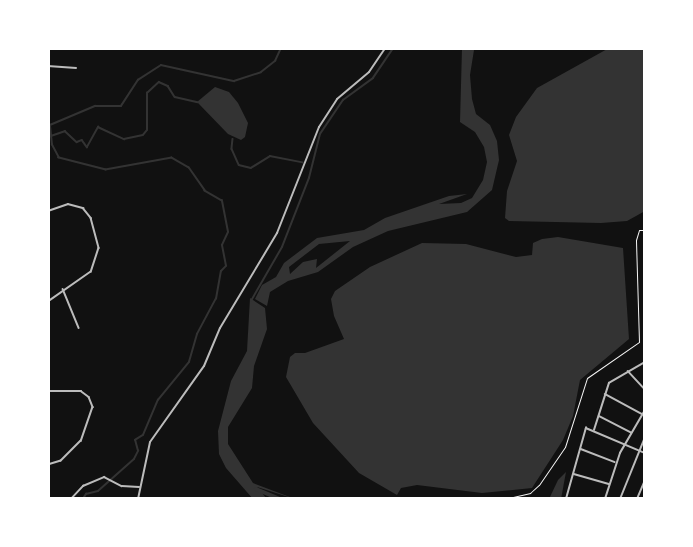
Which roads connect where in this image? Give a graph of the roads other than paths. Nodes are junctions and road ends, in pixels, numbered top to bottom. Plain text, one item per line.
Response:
1 (385, 48) edge
2 (48, 66) edge
3 (76, 68) dead end
4 (48, 211) edge
5 (62, 288) junction
6 (48, 302) edge
7 (79, 328) dead end
8 (643, 362) edge
9 (628, 370) junction
10 (645, 389) edge
11 (48, 391) edge
12 (604, 393) junction
13 (645, 410) edge
14 (642, 414) junction
15 (598, 415) junction
16 (594, 431) junction
17 (631, 432) junction
18 (645, 437) edge
19 (625, 443) junction
20 (580, 449) junction
21 (638, 450) junction
22 (645, 453) edge
23 (616, 463) junction
24 (48, 465) edge
25 (573, 474) junction
26 (644, 480) edge
27 (609, 484) junction
28 (139, 487) junction
29 (566, 498) edge
30 (71, 499) edge
31 (138, 499) edge
32 (572, 499) edge
33 (605, 499) edge
34 (620, 499) edge
35 (637, 499) edge

1 - 28 street
2 - 3 street
4 - 5 street
5 - 6 street
5 - 7 street
8 - 9 street
9 - 10 street
9 - 12 street
11 - 24 street
12 - 14 street
12 - 15 street
13 - 14 street
14 - 17 street
15 - 16 street
15 - 17 street
16 - 19 street
16 - 20 street
17 - 19 street
18 - 21 street
19 - 21 street
19 - 23 street
20 - 23 street
20 - 25 street
21 - 22 street
21 - 34 street
23 - 27 street
25 - 27 street
25 - 29 street
26 - 35 street
27 - 33 street
28 - 30 street
28 - 31 street
29 - 32 street

